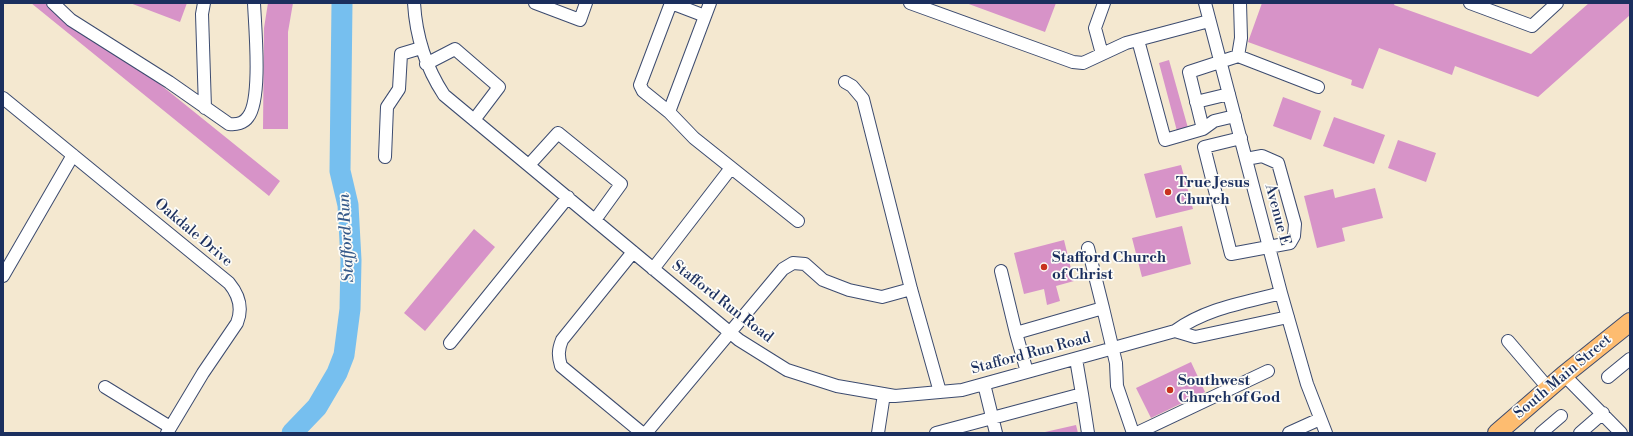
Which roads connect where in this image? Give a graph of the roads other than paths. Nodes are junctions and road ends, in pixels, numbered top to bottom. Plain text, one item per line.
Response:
1 (53, 3) edge
2 (204, 3) edge
3 (254, 3) edge
4 (414, 3) edge
5 (535, 3) edge
6 (586, 3) edge
7 (671, 3) edge
8 (710, 3) edge
9 (910, 3) edge
10 (1104, 3) edge
11 (1205, 3) edge
12 (1240, 3) edge
13 (1470, 3) edge
14 (1557, 3) edge
15 (705, 16) junction
16 (1209, 21) junction
17 (1138, 40) junction
18 (421, 48) junction
19 (1102, 54) junction
20 (1238, 56) junction
21 (1221, 63) junction
22 (426, 64) junction
23 (845, 82) dead end
24 (1318, 87) dead end
25 (1229, 94) junction
26 (3, 98) edge
27 (1196, 102) junction
28 (205, 108) junction
29 (669, 112) junction
30 (1235, 116) junction
31 (474, 120) junction
32 (1203, 129) junction
33 (1241, 138) junction
34 (73, 155) junction
35 (385, 157) dead end
36 (1246, 159) junction
37 (529, 165) junction
38 (731, 168) junction
39 (568, 197) junction
40 (595, 220) junction
41 (798, 221) dead end
42 (1269, 246) junction
43 (1088, 248) dead end
44 (633, 252) junction
45 (653, 269) junction
46 (1001, 271) dead end
47 (3, 276) edge
48 (912, 289) junction
49 (1281, 293) junction
50 (1103, 308) junction
51 (1288, 317) junction
52 (1629, 324) edge
53 (1175, 331) junction
54 (731, 333) junction
55 (1016, 333) junction
56 (1508, 342) dead end
57 (450, 343) dead end
58 (1112, 349) junction
59 (1076, 359) junction
60 (1630, 359) edge
61 (1268, 370) dead end
62 (1027, 372) junction
63 (1564, 375) junction
64 (1608, 377) dead end
65 (984, 384) junction
66 (105, 387) dead end
67 (1549, 389) junction
68 (940, 392) junction
69 (884, 394) junction
70 (1082, 394) junction
71 (1602, 413) junction
72 (1561, 416) dead end
73 (992, 418) junction
74 (1320, 419) junction
75 (169, 430) edge
76 (1502, 432) edge
77 (642, 433) edge
78 (646, 433) edge
79 (878, 433) edge
80 (936, 433) edge
81 (996, 433) edge
82 (1088, 433) edge
83 (1133, 433) edge
84 (1137, 433) edge
85 (1289, 433) edge
86 (1326, 433) edge
87 (1541, 433) edge
88 (1580, 433) edge
89 (1621, 433) edge

1 - 28 street
2 - 28 street
3 - 28 street
4 - 18 street, Stafford Run Road
5 - 6 street
7 - 15 street
7 - 29 street
8 - 15 street
9 - 19 street
10 - 19 street
11 - 16 street, Avenue E
12 - 20 street
13 - 14 street
15 - 29 street
16 - 17 street
16 - 21 street, Avenue E
17 - 19 street
17 - 32 street
18 - 22 street, Stafford Run Road
18 - 35 street
20 - 21 street
20 - 24 street
21 - 25 street, Avenue E
21 - 27 street
22 - 31 street, Stafford Run Road
22 - 31 street
23 - 48 street
25 - 27 street
25 - 30 street, Avenue E
26 - 34 street, Oakdale Drive
27 - 32 street
29 - 38 street
30 - 32 street
30 - 33 street, Avenue E
31 - 37 street, Stafford Run Road
33 - 36 street, Avenue E
33 - 42 street
34 - 47 street
34 - 75 street, Oakdale Drive
36 - 42 street, Avenue E
36 - 42 street
37 - 39 street, Stafford Run Road
37 - 40 street
38 - 41 street
38 - 45 street
39 - 40 street, Stafford Run Road
39 - 57 street
40 - 44 street, Stafford Run Road
42 - 49 street, Avenue E
43 - 50 street
44 - 45 street, Stafford Run Road
44 - 77 street
45 - 54 street, Stafford Run Road
46 - 55 street
48 - 54 street
48 - 68 street
49 - 51 street, Avenue E
49 - 53 street, Stafford Run Road
50 - 55 street
50 - 58 street
51 - 53 street
51 - 74 street, Avenue E
52 - 63 highway, South Main Street
53 - 58 street, Stafford Run Road
54 - 69 street, Stafford Run Road
54 - 78 street
55 - 62 street
56 - 67 street
58 - 59 street, Stafford Run Road
58 - 83 street
59 - 62 street, Stafford Run Road
59 - 70 street
60 - 64 street
61 - 84 street
62 - 65 street, Stafford Run Road
63 - 67 highway, South Main Street
63 - 71 street
65 - 68 street, Stafford Run Road
65 - 73 street
66 - 75 street
67 - 76 highway, South Main Street
68 - 69 street, Stafford Run Road
69 - 79 street
70 - 73 street
70 - 82 street
71 - 88 street
71 - 89 street
72 - 87 street
73 - 80 street
73 - 81 street
74 - 85 street
74 - 86 street, Avenue E

